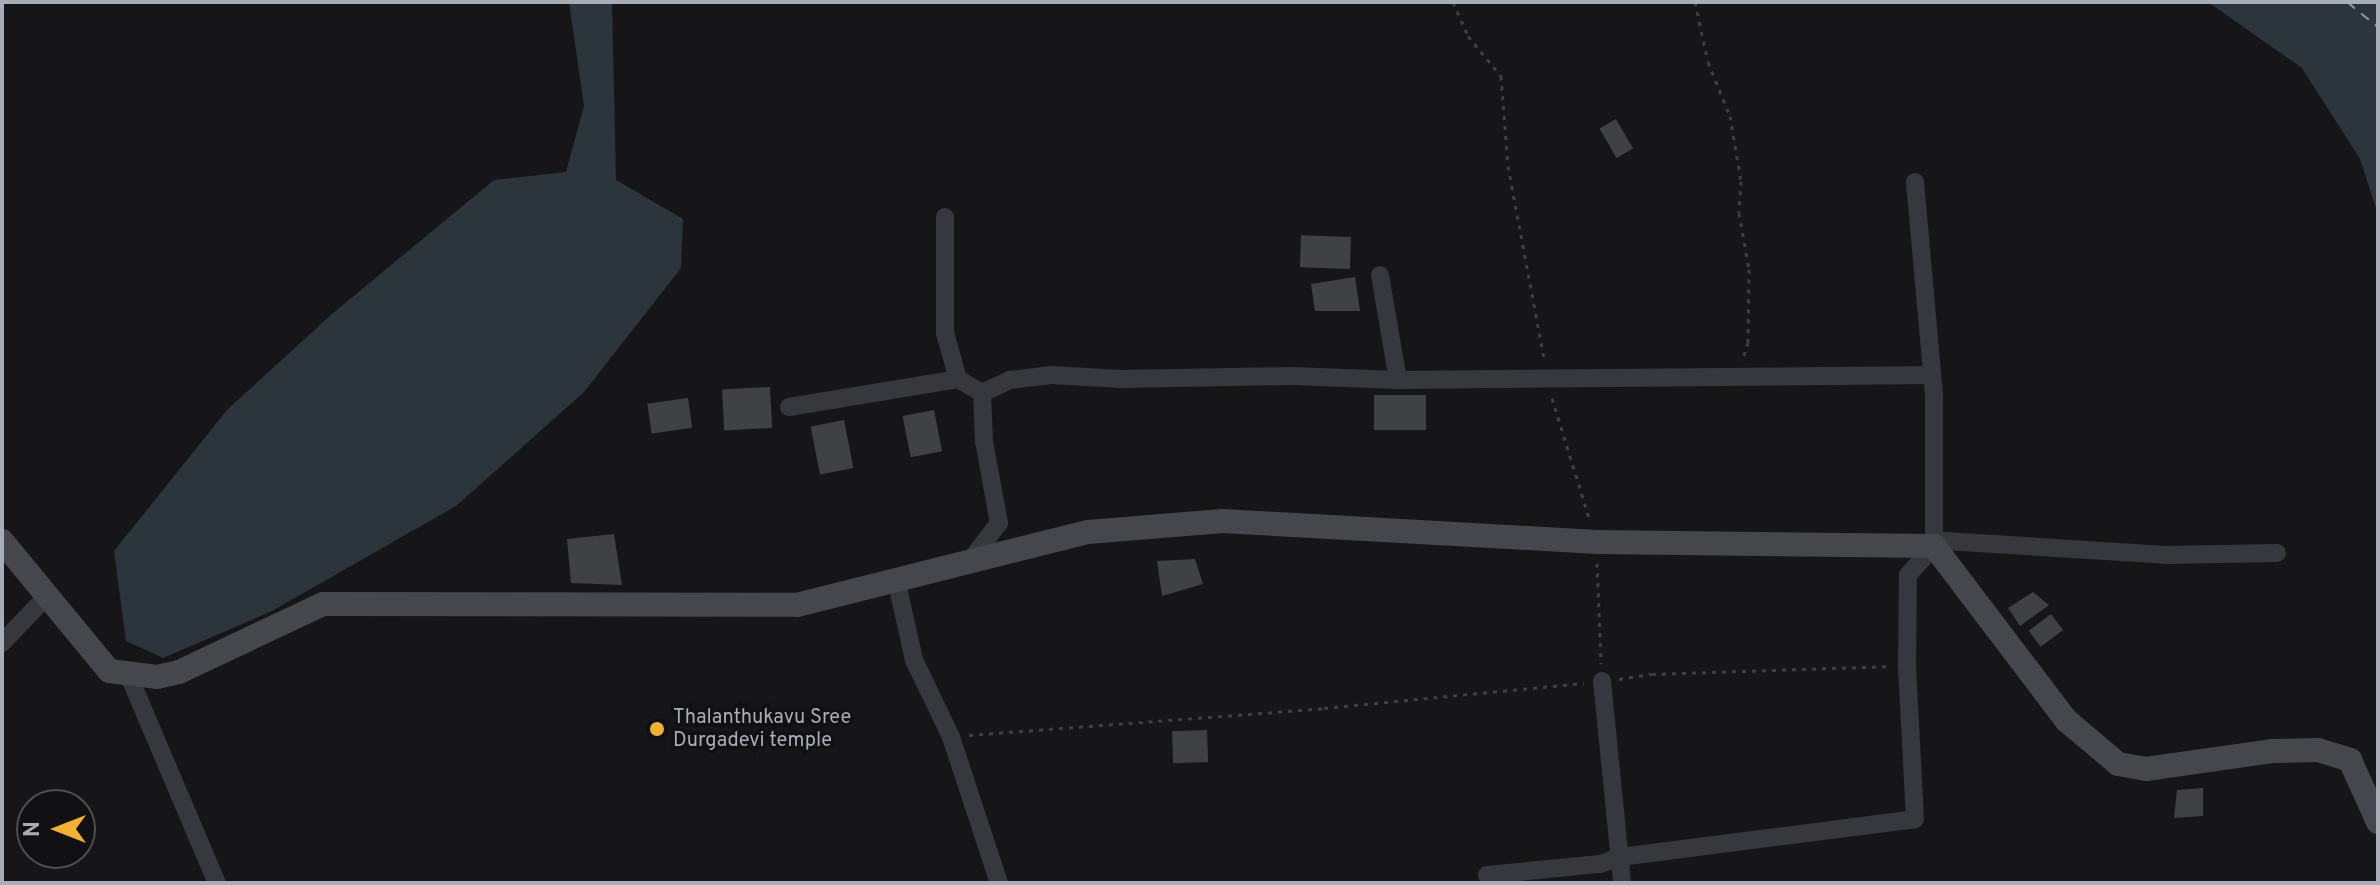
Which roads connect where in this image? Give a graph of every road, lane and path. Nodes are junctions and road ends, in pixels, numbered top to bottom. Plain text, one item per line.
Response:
1 (1453, 2) edge
2 (1695, 2) edge
3 (1915, 182) dead end
4 (945, 217) dead end
5 (1380, 275) dead end
6 (1932, 375) junction
7 (1737, 377) junction
8 (1546, 378) junction
9 (958, 379) junction
10 (1398, 380) junction
11 (982, 393) junction
12 (789, 407) dead end
13 (2, 541) edge
14 (1934, 546) junction
15 (2277, 553) dead end
16 (970, 561) junction
17 (896, 579) junction
18 (46, 597) junction
19 (2, 643) edge
20 (1907, 666) junction
21 (129, 676) junction
22 (1602, 681) junction
23 (951, 737) junction
24 (2378, 822) edge
25 (1620, 857) junction
26 (1487, 875) dead end
27 (217, 883) edge
28 (999, 883) edge
29 (1622, 883) edge

1 - 8 path
2 - 7 path
3 - 6 street
4 - 9 street
5 - 10 street
6 - 7 street
6 - 14 street
7 - 8 street
8 - 10 street
9 - 11 street
9 - 12 street
10 - 11 street
11 - 16 street
13 - 18 main road
14 - 15 street
14 - 16 main road
14 - 20 street
14 - 24 main road
16 - 17 main road
17 - 21 main road
17 - 23 street
18 - 19 street
18 - 21 main road
20 - 22 path
20 - 25 street
21 - 27 street
22 - 23 path
22 - 25 street
23 - 28 street
25 - 26 street
25 - 29 street

